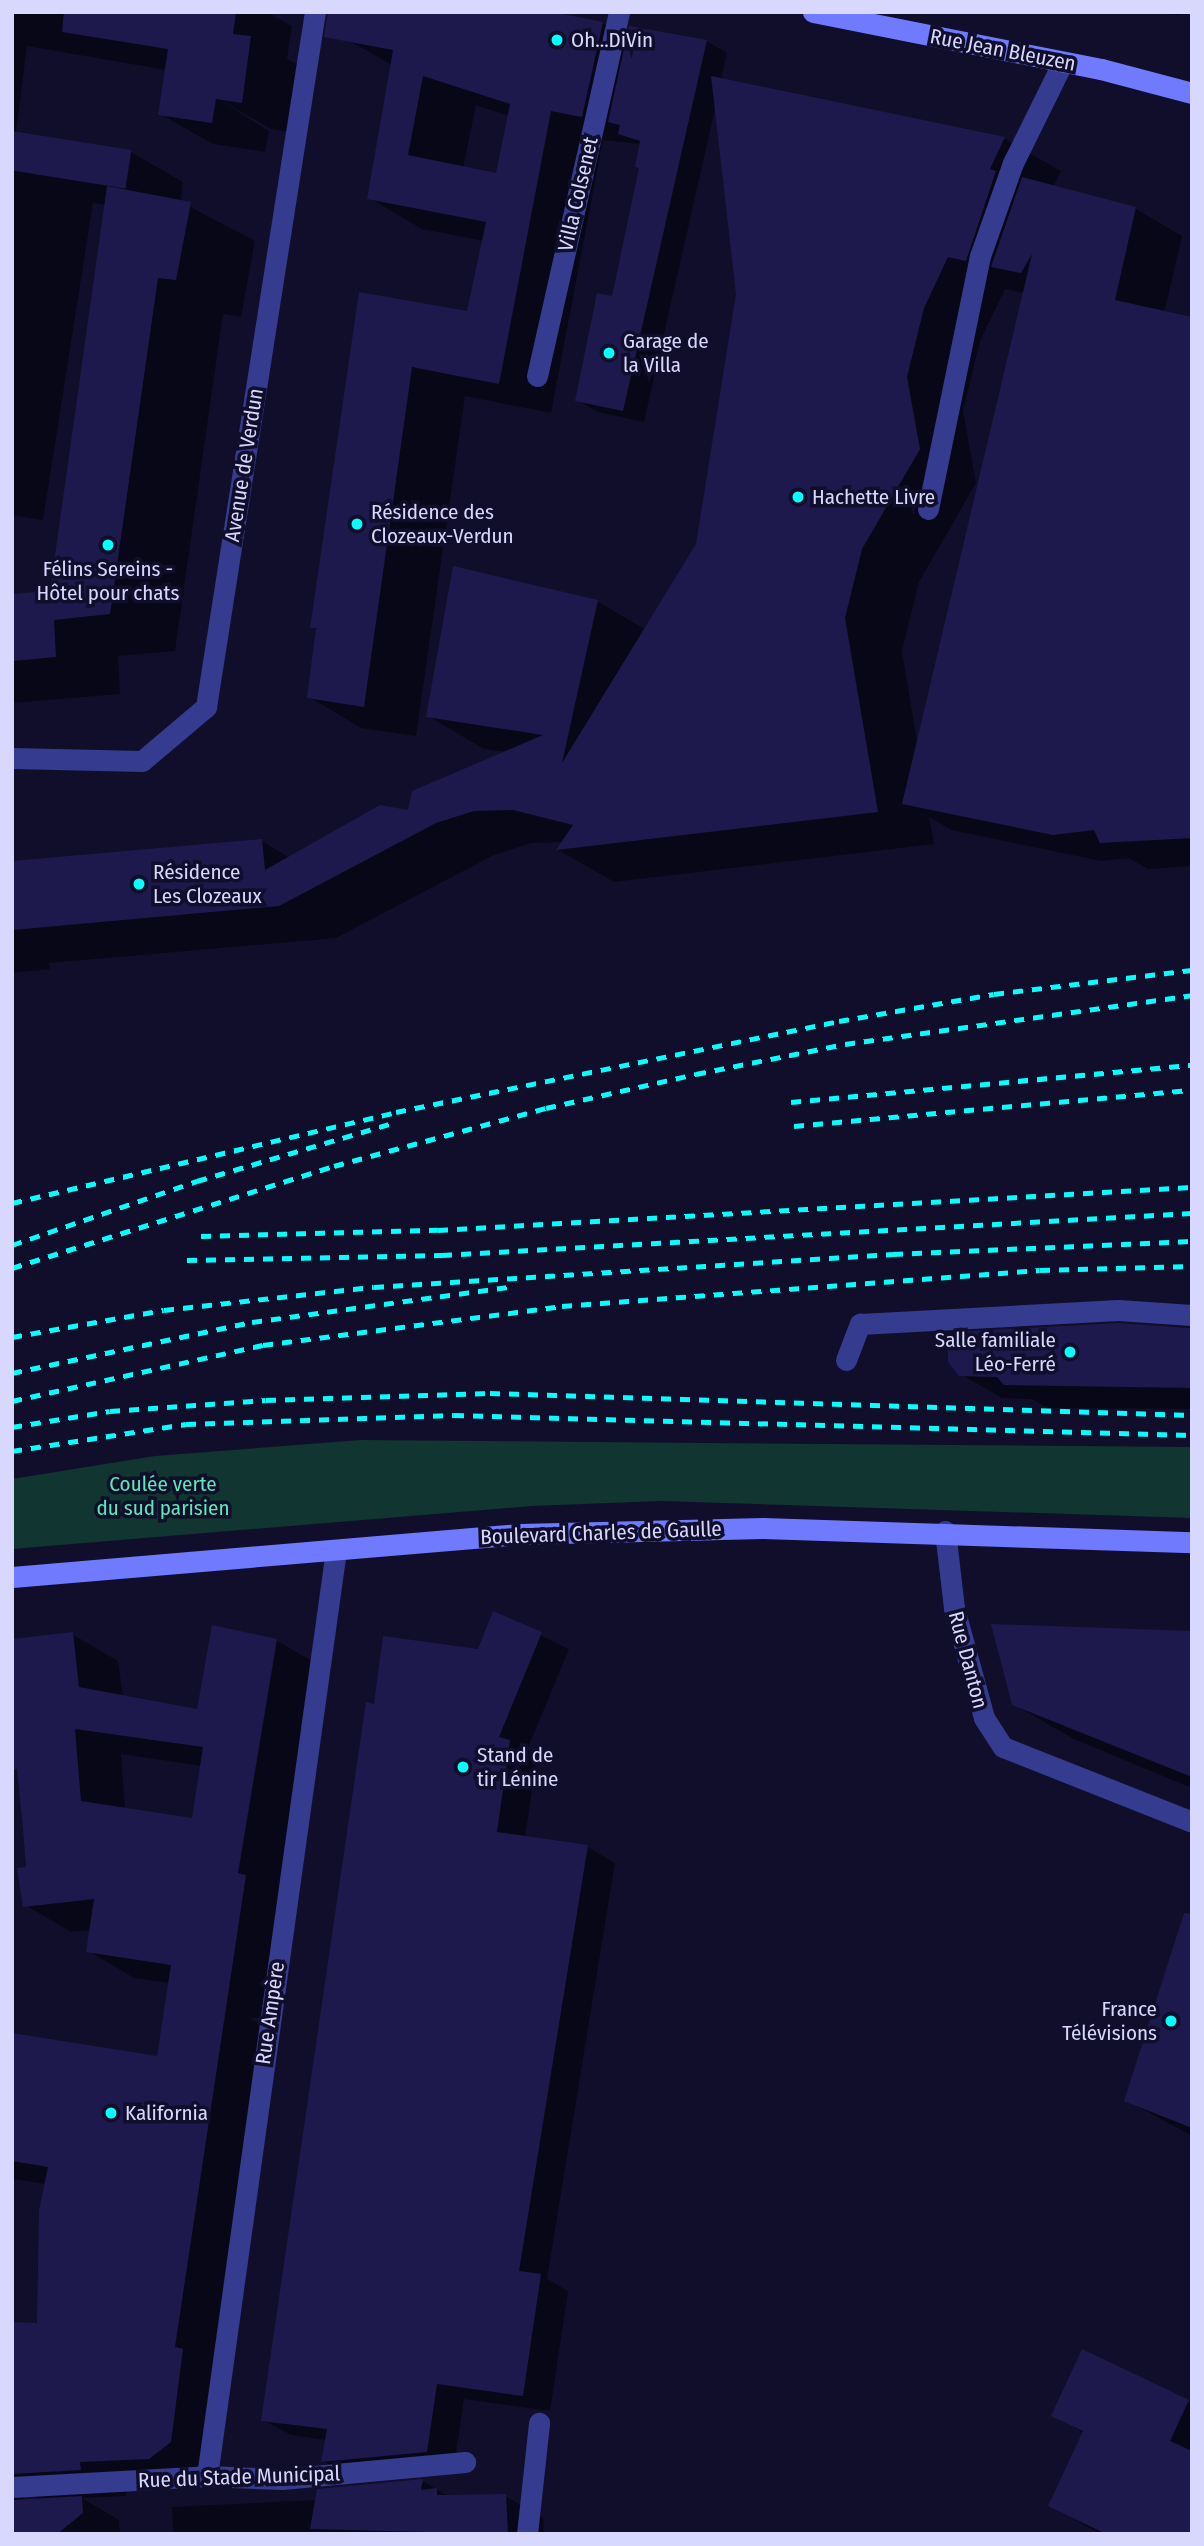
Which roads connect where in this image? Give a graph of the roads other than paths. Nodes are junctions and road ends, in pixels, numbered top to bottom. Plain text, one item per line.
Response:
1 (315, 12) edge
2 (620, 12) edge
3 (813, 12) edge
4 (1063, 62) junction
5 (1192, 93) edge
6 (537, 376) dead end
7 (928, 509) dead end
8 (12, 758) edge
9 (1192, 1315) edge
10 (846, 1360) dead end
11 (945, 1531) junction
12 (1192, 1542) edge
13 (336, 1550) junction
14 (12, 1577) edge
15 (1192, 1822) edge
16 (539, 2424) dead end
17 (465, 2462) dead end
18 (207, 2476) junction
19 (12, 2487) edge
20 (527, 2534) edge

1 - 8 street, Avenue de Verdun
2 - 6 street, Villa Colsenet
3 - 4 main road, Rue Jean Bleuzen
4 - 5 main road, Rue Jean Bleuzen
4 - 7 street
9 - 10 street
11 - 12 main road, Boulevard Charles de Gaulle
11 - 13 main road, Boulevard Charles de Gaulle
11 - 15 street, Rue Danton
13 - 14 main road, Boulevard Charles de Gaulle
13 - 18 street, Rue Ampère
16 - 20 street
17 - 18 street, Rue du Stade Municipal
18 - 19 street, Rue du Stade Municipal

